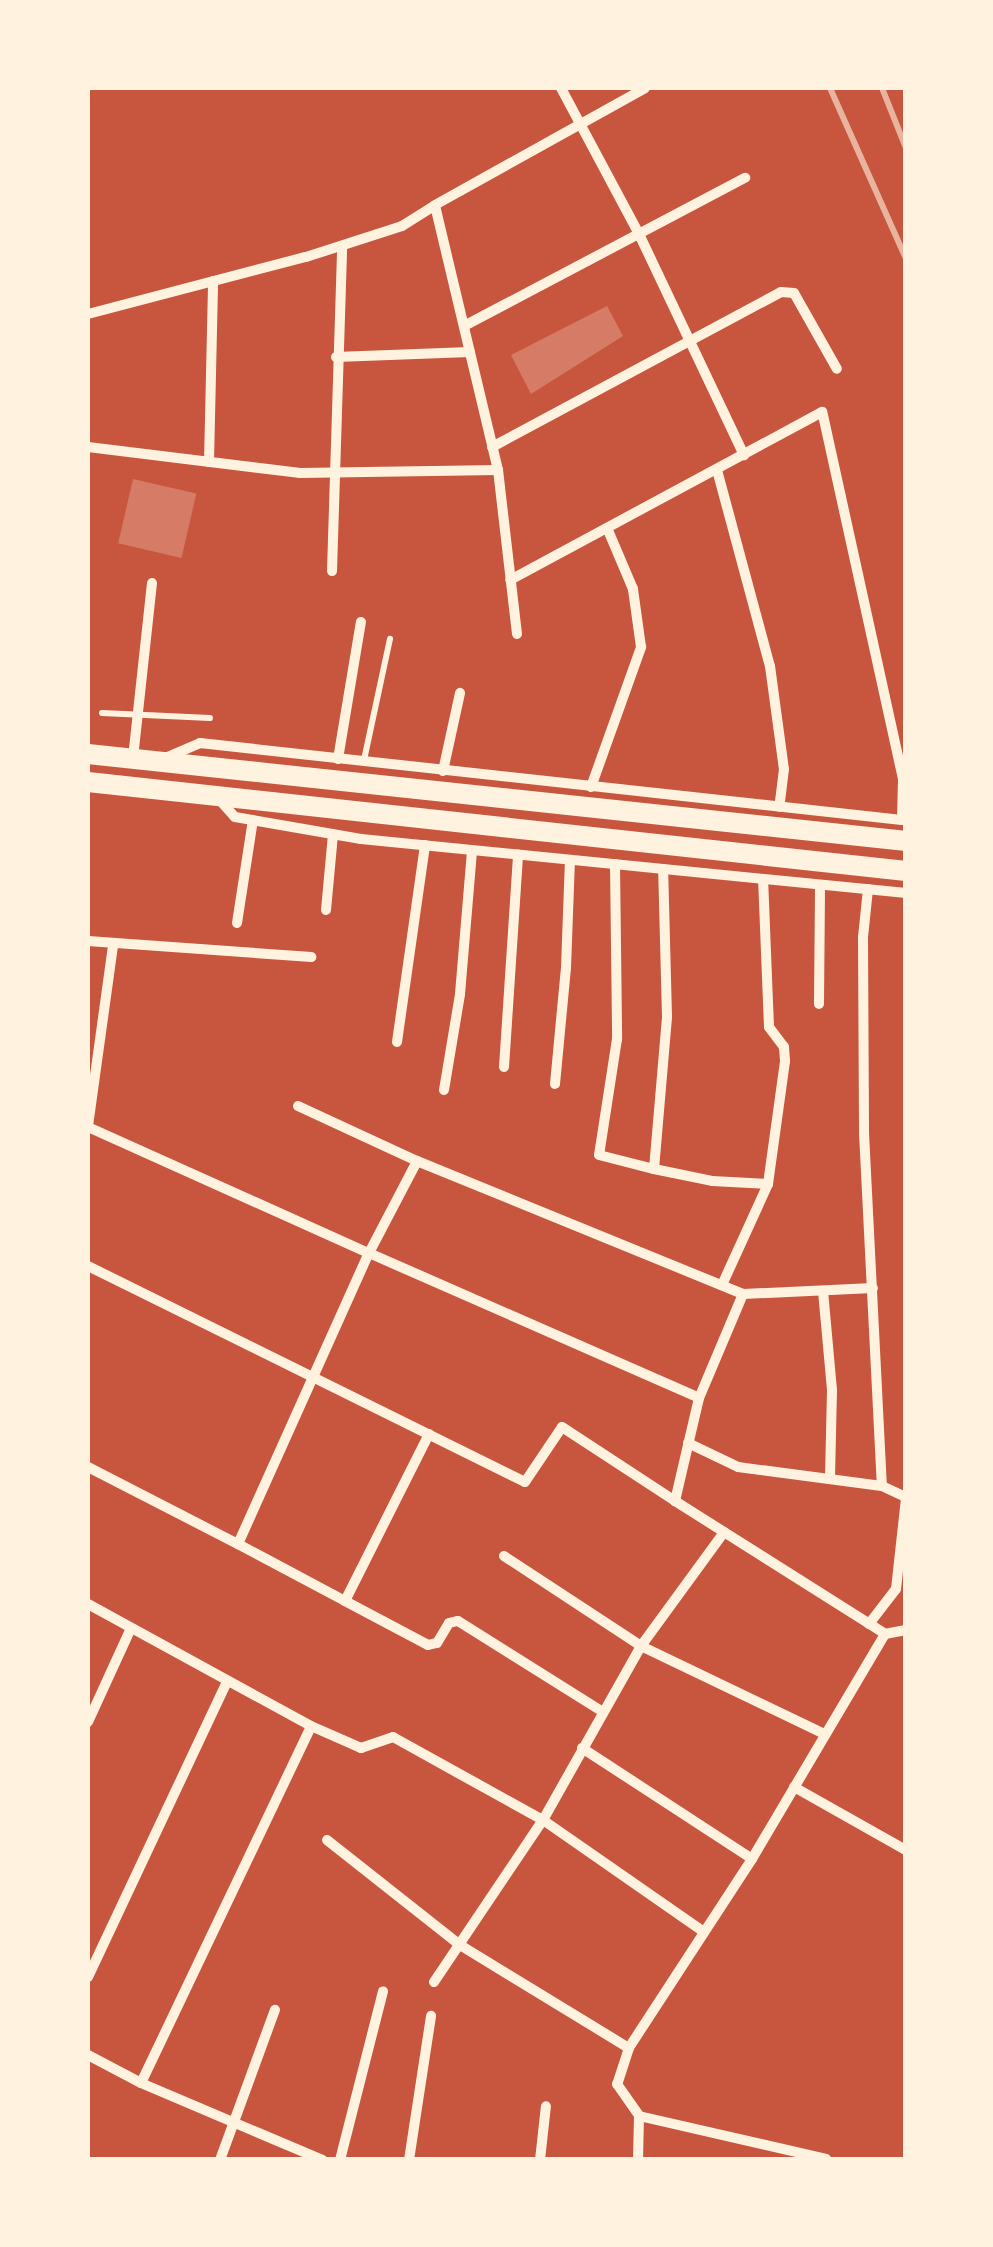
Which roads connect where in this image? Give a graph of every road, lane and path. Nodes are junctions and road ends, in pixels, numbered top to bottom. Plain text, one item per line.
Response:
1 (561, 88) edge
2 (645, 88) edge
3 (583, 122) junction
4 (744, 178) dead end
5 (435, 205) junction
6 (639, 234) junction
7 (342, 246) junction
8 (213, 282) junction
9 (88, 314) edge
10 (464, 326) junction
11 (689, 338) junction
12 (470, 352) junction
13 (336, 357) junction
14 (837, 369) dead end
15 (88, 447) edge
16 (492, 447) junction
17 (744, 455) junction
18 (208, 462) junction
19 (498, 470) junction
20 (717, 470) junction
21 (334, 474) junction
22 (608, 530) junction
23 (332, 571) dead end
24 (510, 580) junction
25 (152, 583) dead end
26 (361, 622) dead end
27 (517, 634) dead end
28 (390, 639) dead end
29 (460, 692) dead end
30 (102, 713) dead end
31 (138, 715) junction
32 (210, 718) dead end
33 (88, 754) edge
34 (132, 758) junction
35 (338, 758) junction
36 (158, 761) junction
37 (363, 762) junction
38 (443, 770) junction
39 (88, 782) edge
40 (592, 787) junction
41 (215, 795) junction
42 (779, 807) junction
43 (254, 820) junction
44 (332, 834) junction
45 (906, 841) edge
46 (425, 845) junction
47 (472, 850) junction
48 (518, 854) junction
49 (570, 860) junction
50 (615, 864) junction
51 (663, 869) junction
52 (906, 871) edge
53 (763, 878) junction
54 (820, 885) junction
55 (868, 889) junction
56 (906, 894) edge
57 (326, 910) dead end
58 (237, 924) dead end
59 (88, 941) edge
60 (113, 945) junction
61 (311, 957) dead end
62 (819, 1004) dead end
63 (396, 1042) dead end
64 (504, 1067) dead end
65 (555, 1084) dead end
66 (444, 1090) dead end
67 (298, 1106) dead end
68 (88, 1127) edge
69 (417, 1160) junction
70 (654, 1169) junction
71 (768, 1184) junction
72 (369, 1253) junction
73 (88, 1266) edge
74 (722, 1286) junction
75 (874, 1288) junction
76 (823, 1291) junction
77 (743, 1294) junction
78 (313, 1376) junction
79 (699, 1398) junction
80 (428, 1434) junction
81 (688, 1443) junction
82 (88, 1467) edge
83 (830, 1479) junction
84 (882, 1486) junction
85 (906, 1497) edge
86 (675, 1500) junction
87 (724, 1532) junction
88 (904, 1536) edge
89 (238, 1544) junction
90 (504, 1556) dead end
91 (345, 1601) junction
92 (88, 1604) edge
93 (869, 1624) junction
94 (131, 1628) junction
95 (906, 1630) edge
96 (885, 1634) junction
97 (641, 1646) junction
98 (227, 1682) junction
99 (603, 1712) junction
100 (88, 1722) edge
101 (311, 1726) junction
102 (825, 1734) junction
103 (582, 1748) junction
104 (794, 1787) junction
105 (543, 1820) junction
106 (327, 1840) dead end
107 (906, 1850) edge
108 (752, 1859) junction
109 (703, 1931) junction
110 (460, 1945) junction
111 (88, 1977) edge
112 (434, 1982) dead end
113 (384, 1991) dead end
114 (275, 2010) dead end
115 (432, 2016) dead end
116 (629, 2048) junction
117 (88, 2055) edge
118 (141, 2083) junction
119 (546, 2106) dead end
120 (640, 2116) junction
121 (234, 2121) junction
122 (826, 2159) edge
123 (220, 2160) edge
124 (322, 2160) edge
125 (340, 2160) edge
126 (409, 2160) edge
127 (540, 2160) edge
128 (638, 2160) edge

1 - 3 street
2 - 3 street
3 - 5 street
3 - 6 street
4 - 6 street
5 - 7 street
5 - 10 street
6 - 10 street
6 - 11 street
7 - 8 street
7 - 13 street
8 - 9 street
8 - 18 street
10 - 12 street
11 - 14 street
11 - 16 street
11 - 17 street
12 - 13 street
12 - 16 street
13 - 21 street
15 - 18 street
16 - 19 street
17 - 20 street
17 - 42 street
18 - 21 street
19 - 21 street
19 - 24 street
20 - 22 street
20 - 42 street
21 - 23 street
22 - 24 street
22 - 40 street
24 - 27 street
25 - 31 street
26 - 35 street
28 - 37 lane
29 - 38 street
30 - 31 lane
31 - 32 lane
31 - 34 street
33 - 34 highway
34 - 36 highway
35 - 36 street
35 - 37 street
36 - 45 highway
37 - 38 street
38 - 40 street
39 - 41 highway
40 - 42 street
41 - 43 street
41 - 52 highway
43 - 44 street
43 - 58 street
44 - 46 street
44 - 57 street
46 - 47 street
46 - 63 street
47 - 48 street
47 - 66 street
48 - 49 street
48 - 64 street
49 - 50 street
49 - 65 street
50 - 51 street
50 - 70 street
51 - 53 street
51 - 70 street
53 - 54 street
53 - 71 street
54 - 55 street
54 - 62 street
55 - 56 street
55 - 75 street
59 - 60 street
60 - 61 street
60 - 68 street
67 - 69 street
68 - 72 street
69 - 72 street
69 - 74 street
70 - 71 street
71 - 74 street
72 - 78 street
72 - 79 street
73 - 78 street
74 - 77 street
75 - 76 street
75 - 84 street
76 - 77 street
76 - 83 street
77 - 79 street
78 - 80 street
78 - 89 street
79 - 81 street
80 - 86 street
80 - 91 street
81 - 83 street
81 - 86 street
82 - 89 street
83 - 84 street
84 - 85 street
85 - 88 street
86 - 87 street
87 - 93 street
87 - 97 street
88 - 93 street
89 - 91 street
90 - 97 street
91 - 99 street
92 - 94 street
93 - 96 street
94 - 98 street
94 - 100 street
95 - 96 street
96 - 102 street
97 - 99 street
97 - 102 street
98 - 101 street
98 - 111 street
99 - 103 street
101 - 105 street
101 - 118 street
102 - 104 street
103 - 105 street
103 - 108 street
104 - 107 street
104 - 108 street
105 - 109 street
105 - 110 street
106 - 110 street
108 - 109 street
109 - 116 street
110 - 112 street
110 - 116 street
113 - 125 street
114 - 121 street
115 - 126 street
116 - 120 street
117 - 118 street
118 - 121 street
119 - 127 street
120 - 122 street
120 - 128 street
121 - 123 street
121 - 124 street

